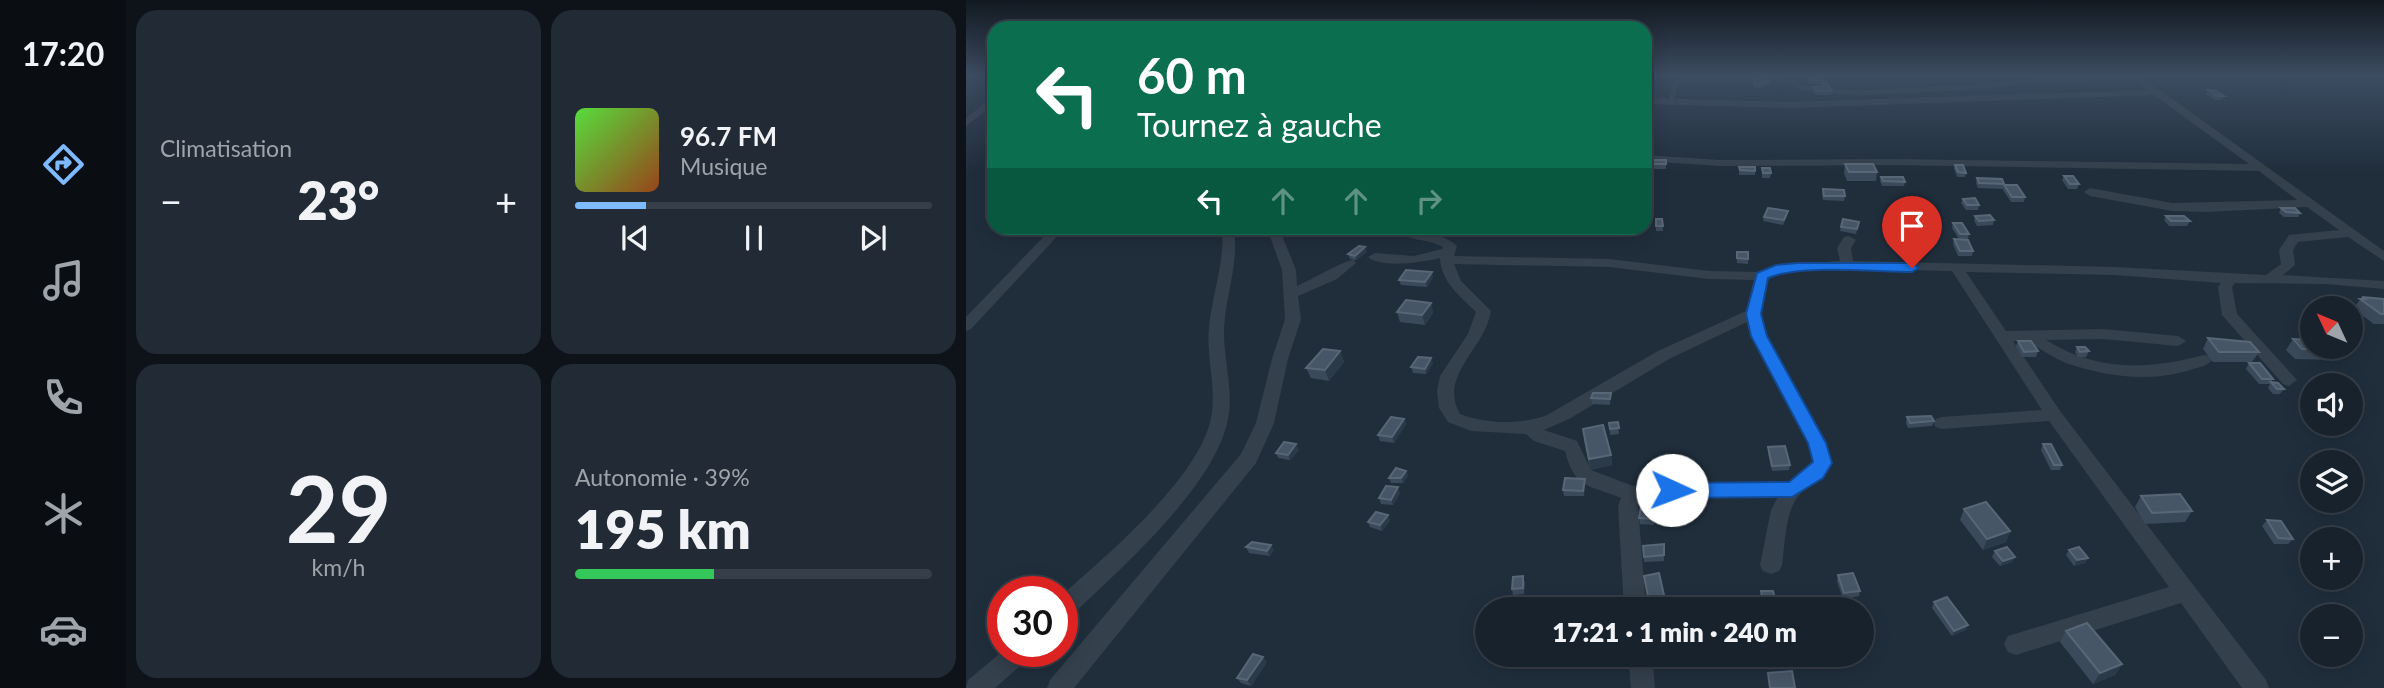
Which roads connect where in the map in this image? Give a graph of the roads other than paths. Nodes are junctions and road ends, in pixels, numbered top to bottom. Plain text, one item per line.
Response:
1 (985, 107) edge
2 (2178, 107) edge
3 (966, 123) edge
4 (1652, 158) edge
5 (2262, 168) junction
6 (2090, 192) dead end
7 (2308, 203) junction
8 (2351, 233) junction
9 (1052, 235) edge
10 (1228, 235) edge
11 (1276, 235) edge
12 (1412, 235) edge
13 (1849, 240) dead end
14 (1447, 256) junction
15 (1375, 257) dead end
16 (2384, 257) edge
17 (1349, 263) dead end
18 (1847, 265) junction
19 (1958, 270) junction
20 (1762, 276) junction
21 (2271, 278) junction
22 (2231, 279) junction
23 (2384, 285) edge
24 (1291, 294) junction
25 (1753, 314) junction
26 (966, 326) edge
27 (2003, 336) junction
28 (2030, 337) junction
29 (2178, 341) dead end
30 (2204, 360) dead end
31 (2289, 380) dead end
32 (2054, 415) junction
33 (1942, 423) dead end
34 (1530, 428) junction
35 (1792, 489) junction
36 (1632, 494) junction
37 (1771, 565) dead end
38 (2184, 593) junction
39 (1078, 594) edge
40 (1634, 597) edge
41 (2017, 644) dead end
42 (1001, 667) edge
43 (1641, 667) edge
44 (977, 688) edge
45 (1059, 688) edge
46 (1643, 688) edge
47 (2257, 688) edge

1 - 3 street
2 - 5 street
4 - 5 street
5 - 7 street
6 - 7 street
7 - 8 street
8 - 16 street
8 - 21 street
9 - 26 street
10 - 39 street
11 - 24 street
12 - 14 street
13 - 18 street
14 - 15 street
14 - 20 street
14 - 34 street
17 - 24 street
18 - 19 street
18 - 20 street
19 - 22 street
19 - 27 street
20 - 25 street
21 - 22 street
21 - 23 street
22 - 31 street
24 - 45 street
25 - 34 street
25 - 35 street
27 - 28 street
27 - 32 street
28 - 29 street
28 - 30 street
32 - 33 street
32 - 38 street
34 - 36 street
35 - 36 street
35 - 37 street
36 - 40 street
38 - 41 street
38 - 47 street
42 - 44 street
43 - 46 street

